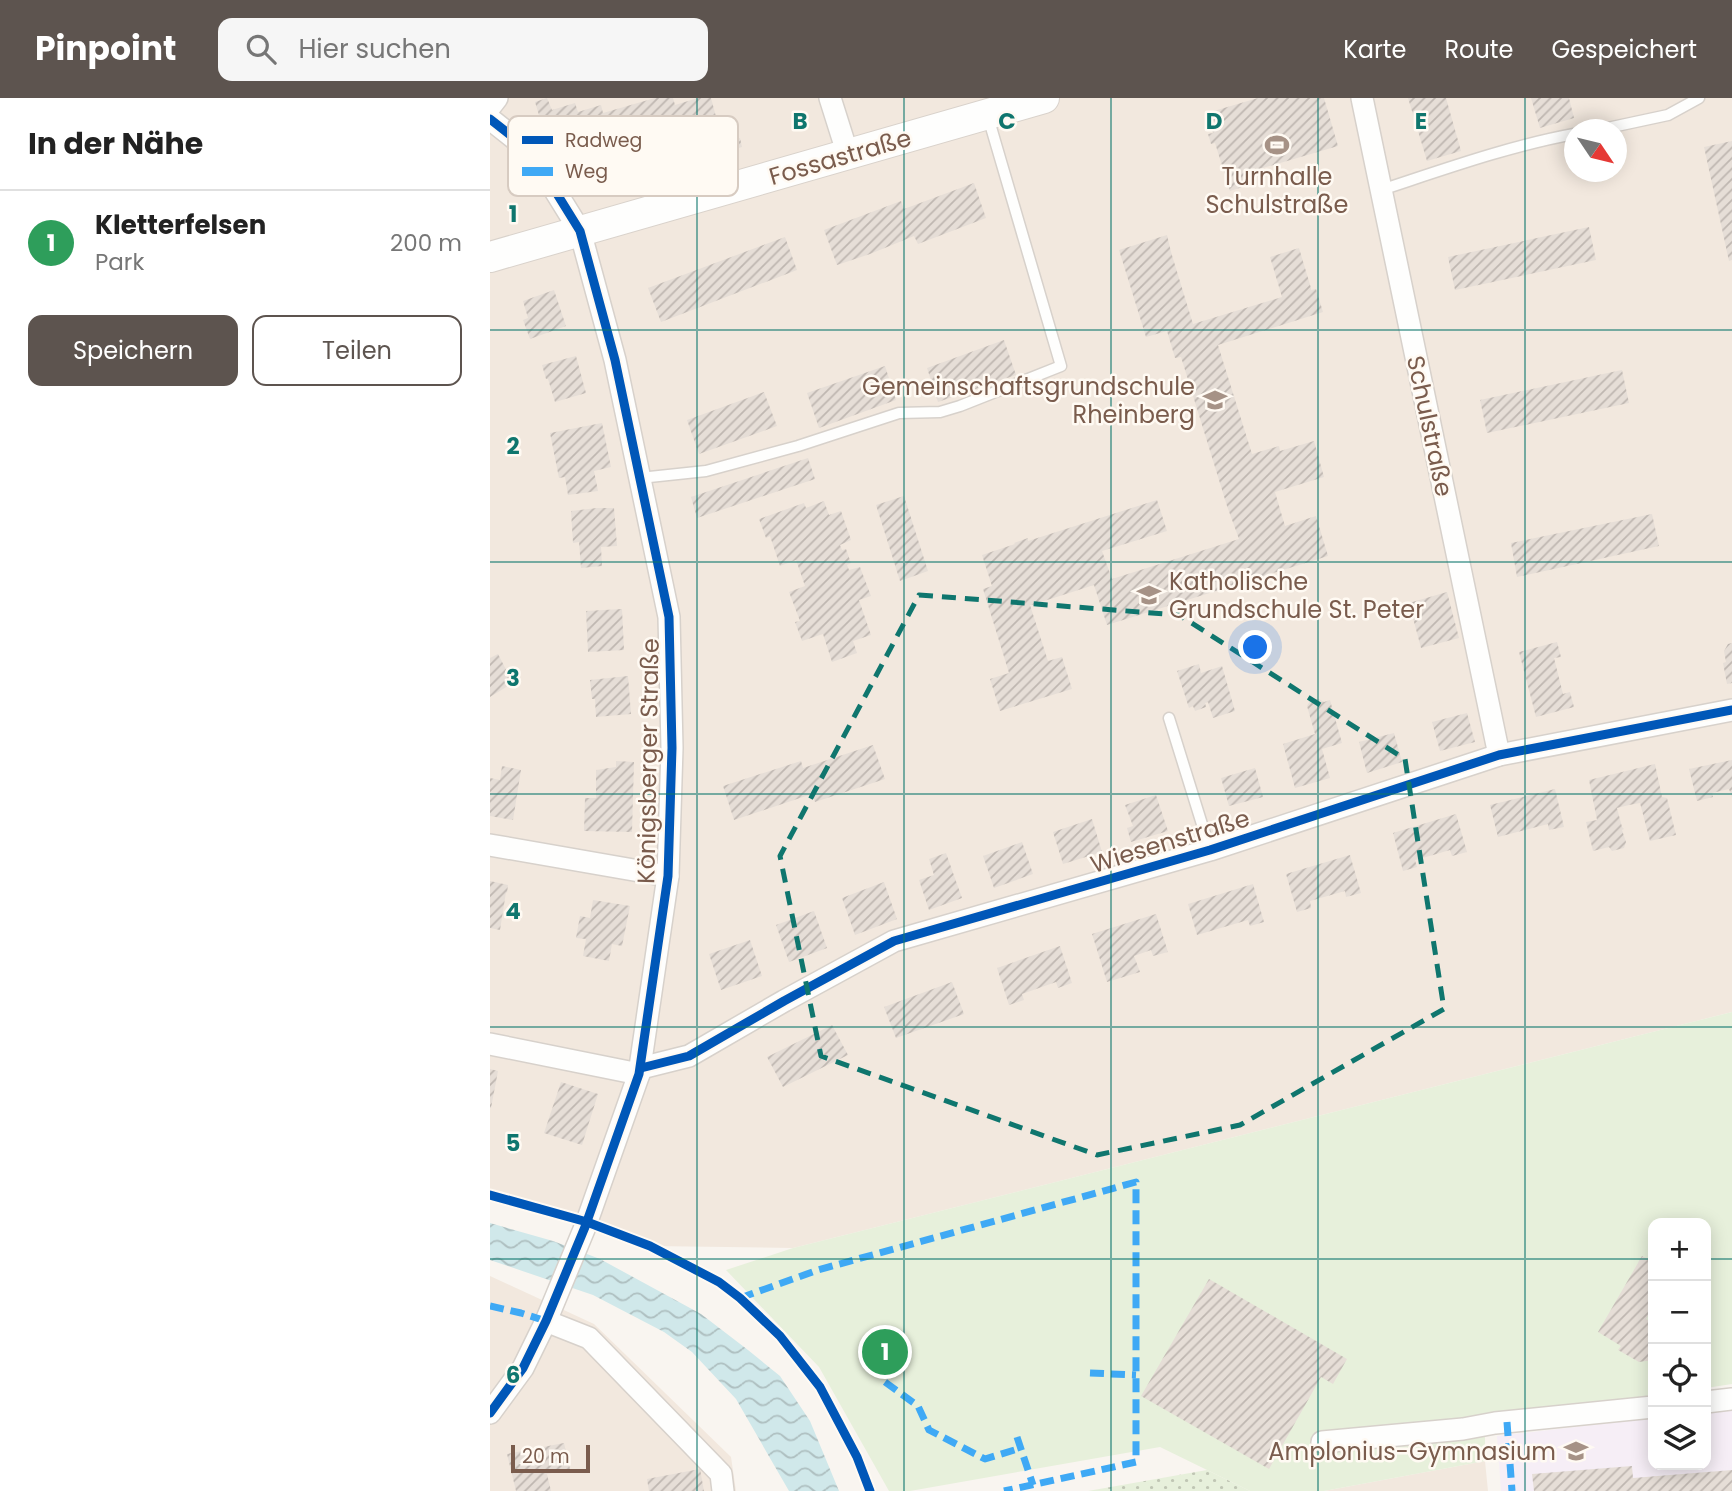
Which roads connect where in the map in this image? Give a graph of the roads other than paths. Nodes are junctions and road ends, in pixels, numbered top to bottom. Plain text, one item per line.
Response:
1 (497, 98) edge
2 (830, 98) edge
3 (1044, 98) edge
4 (1362, 98) edge
5 (1699, 98) edge
6 (490, 107) edge
7 (987, 115) junction
8 (490, 119) edge
9 (1627, 124) edge
10 (508, 133) edge
11 (1564, 136) edge
12 (848, 155) junction
13 (738, 186) edge
14 (1381, 190) junction
15 (558, 196) edge
16 (703, 196) edge
17 (580, 231) junction
18 (490, 257) edge
19 (640, 478) junction
20 (1732, 710) edge
21 (1169, 718) dead end
22 (1499, 755) junction
23 (490, 845) edge
24 (1210, 850) junction
25 (668, 876) junction
26 (490, 1044) edge
27 (640, 1071) junction
28 (546, 1321) junction
29 (1732, 1399) edge
30 (1711, 1401) edge
31 (1648, 1408) edge
32 (490, 1413) edge
33 (1322, 1441) dead end
34 (723, 1491) edge

1 - 6 street
2 - 12 street
3 - 7 street, Fossastraße
4 - 14 street, Schulstraße
5 - 9 lane
7 - 12 street, Fossastraße
7 - 19 lane
8 - 10 street, Königsberger Straße
11 - 14 lane
12 - 13 street, Fossastraße
14 - 22 street, Schulstraße
15 - 17 street, Königsberger Straße
16 - 17 street, Fossastraße
17 - 18 street, Fossastraße
17 - 19 street, Königsberger Straße
19 - 25 street, Königsberger Straße
20 - 22 street, Wiesenstraße
21 - 24 lane
22 - 24 street, Wiesenstraße
23 - 25 street
24 - 27 street, Wiesenstraße
25 - 27 street, Königsberger Straße
26 - 27 street
27 - 28 street, Königsberger Straße
28 - 32 street, Königsberger Straße
28 - 34 street
29 - 30 street
31 - 33 street

